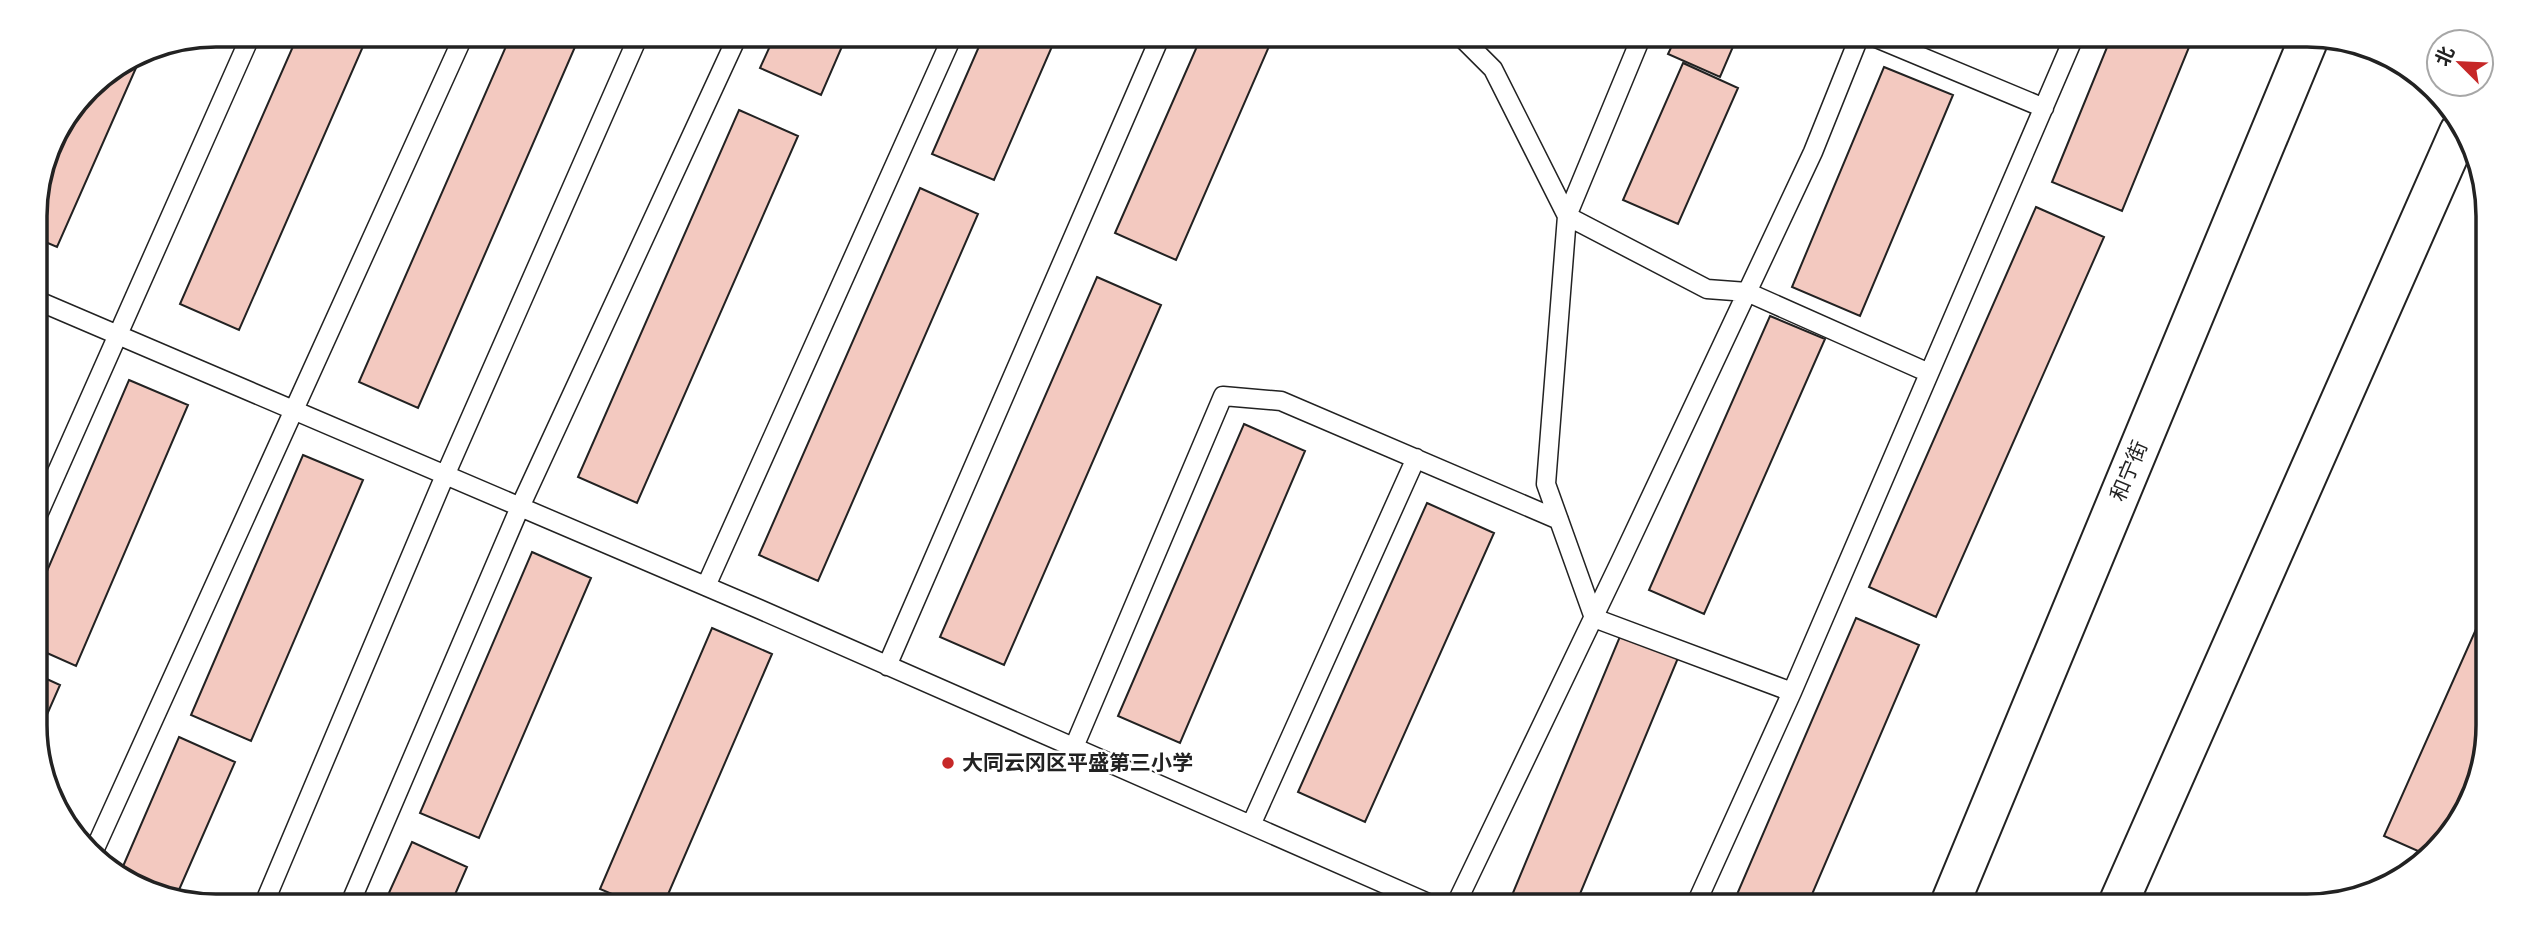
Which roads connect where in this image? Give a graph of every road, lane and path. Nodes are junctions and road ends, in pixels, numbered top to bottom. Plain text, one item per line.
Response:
1 (246, 47) edge
2 (459, 47) edge
3 (634, 47) edge
4 (732, 47) edge
5 (948, 47) edge
6 (1156, 47) edge
7 (1471, 47) edge
8 (1637, 47) edge
9 (1855, 47) edge
10 (1898, 47) edge
11 (2070, 47) edge
12 (2305, 47) edge
13 (2044, 108) junction
14 (2456, 138) edge
15 (1567, 216) junction
16 (1747, 292) junction
17 (48, 305) edge
18 (118, 335) junction
19 (1929, 373) junction
20 (294, 410) junction
21 (1416, 458) junction
22 (445, 475) junction
23 (47, 494) edge
24 (520, 507) junction
25 (1559, 520) junction
26 (706, 586) junction
27 (1594, 618) junction
28 (887, 666) junction
29 (1792, 692) junction
30 (1074, 747) junction
31 (1251, 825) junction
32 (97, 844) edge
33 (1406, 893) edge
34 (1461, 893) edge
35 (1701, 893) edge
36 (1954, 893) edge
37 (2123, 893) edge
38 (268, 894) edge
39 (354, 894) edge

1 - 18 lane
2 - 20 lane
3 - 22 lane
4 - 24 lane
5 - 26 lane
6 - 28 lane
7 - 15 lane
8 - 15 lane
9 - 16 lane
10 - 13 lane
11 - 13 lane
12 - 36 main road, 和宁街
13 - 19 lane
14 - 37 main road
15 - 16 lane
15 - 25 lane
16 - 19 lane
16 - 27 lane
17 - 18 lane
18 - 20 lane
18 - 23 lane
19 - 29 lane
20 - 22 lane
20 - 32 lane
21 - 25 lane
21 - 30 lane
21 - 31 lane
22 - 24 lane
22 - 38 lane
24 - 26 lane
24 - 39 lane
25 - 27 lane
26 - 28 lane
27 - 29 lane
27 - 34 lane
28 - 30 lane
29 - 35 lane
30 - 31 lane
31 - 33 lane

